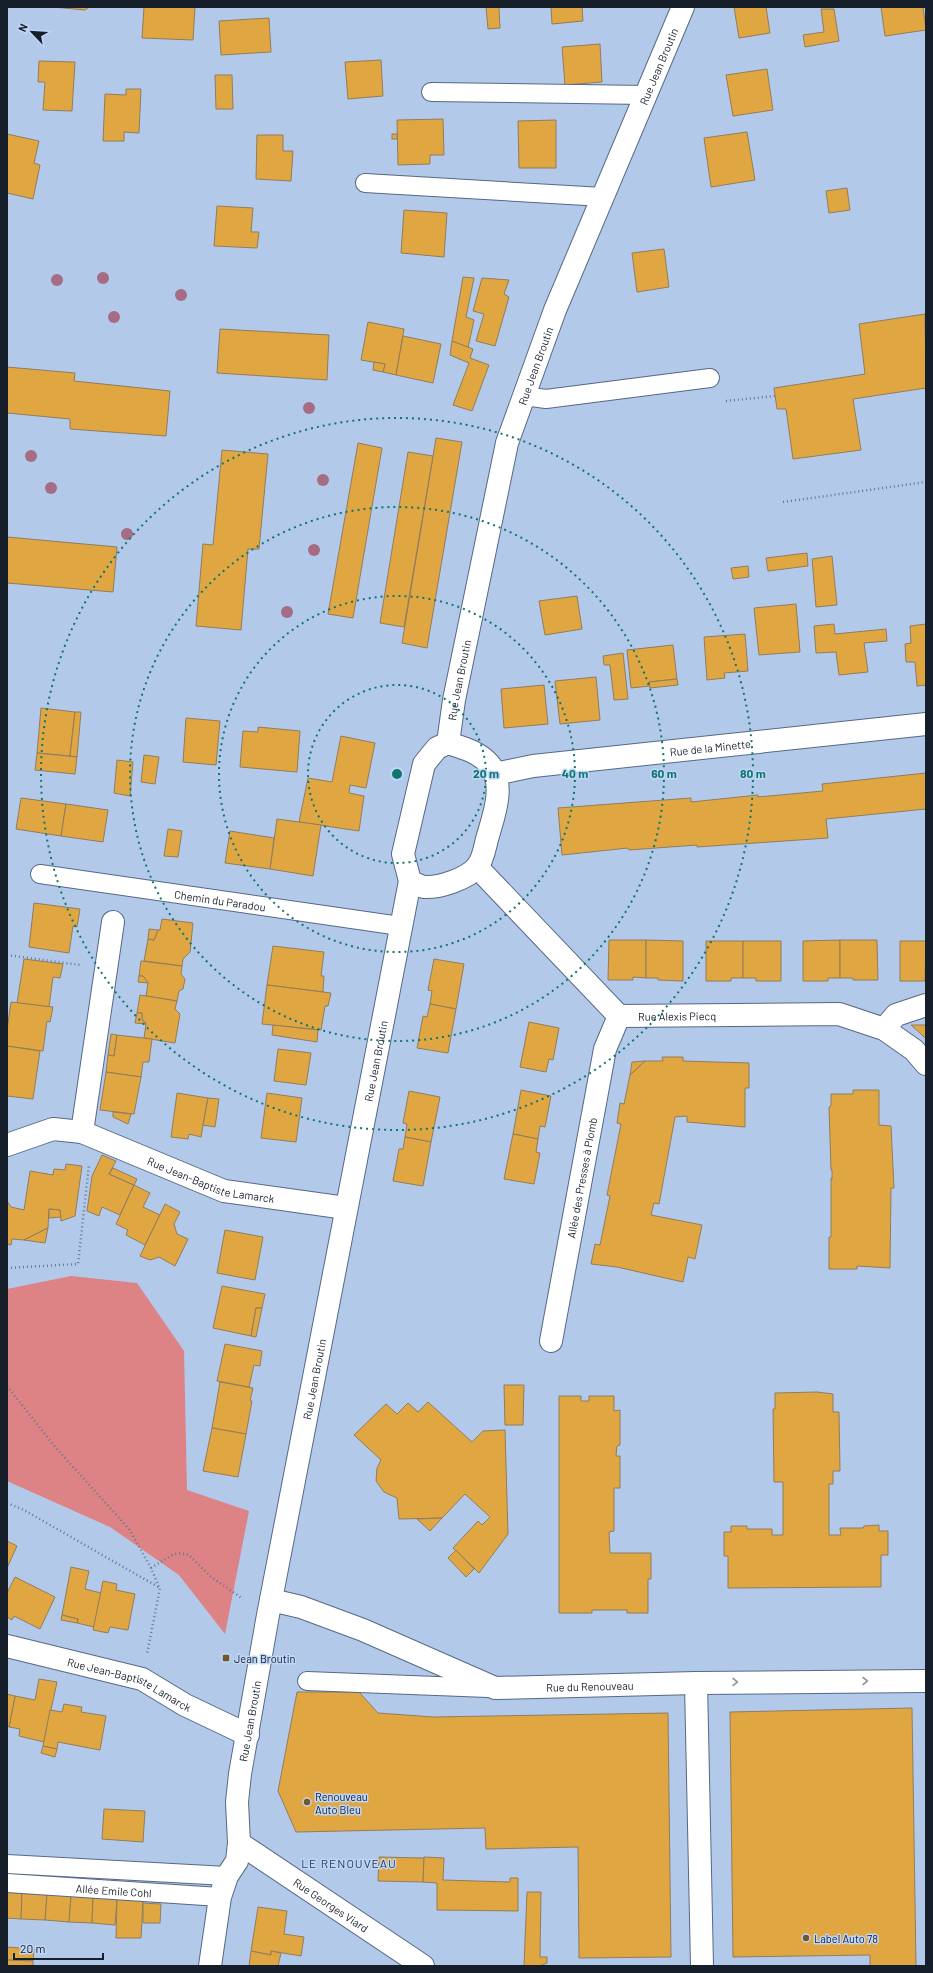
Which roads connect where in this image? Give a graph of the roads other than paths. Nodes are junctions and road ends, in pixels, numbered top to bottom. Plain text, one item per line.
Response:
1 (682, 7) edge
2 (431, 92) dead end
3 (646, 95) junction
4 (366, 183) dead end
5 (603, 197) junction
6 (710, 378) dead end
7 (524, 396) junction
8 (926, 724) edge
9 (448, 743) junction
10 (495, 774) junction
11 (477, 867) junction
12 (40, 874) dead end
13 (410, 881) junction
14 (113, 922) dead end
15 (400, 926) junction
16 (926, 1005) edge
17 (619, 1016) junction
18 (884, 1029) junction
19 (926, 1064) edge
20 (88, 1134) junction
21 (7, 1145) edge
22 (346, 1208) junction
23 (551, 1341) dead end
24 (270, 1607) junction
25 (7, 1646) edge
26 (307, 1681) dead end
27 (926, 1681) edge
28 (696, 1682) junction
29 (495, 1688) junction
30 (248, 1735) junction
31 (240, 1843) junction
32 (7, 1864) edge
33 (227, 1876) junction
34 (7, 1883) edge
35 (220, 1897) junction
36 (210, 1966) edge
37 (423, 1966) edge
38 (702, 1966) edge

1 - 3 street, Rue Jean Broutin
2 - 3 lane
3 - 5 street, Rue Jean Broutin
4 - 5 lane
5 - 7 street, Rue Jean Broutin
6 - 7 lane
7 - 9 street, Rue Jean Broutin
8 - 10 street, Rue de la Minette
9 - 10 street
9 - 13 street
10 - 11 street
11 - 13 street
11 - 17 street
12 - 15 lane, Chemin du Paradou
13 - 15 street, Rue Jean Broutin
14 - 20 street
15 - 22 street, Rue Jean Broutin
16 - 18 street
17 - 18 street, Rue Alexis Piecq
17 - 23 street, Allée des Presses à Plomb
18 - 19 street, Rue Alexis Piecq
20 - 21 street, Rue Jean-Baptiste Lamarck
20 - 22 street, Rue Jean-Baptiste Lamarck
22 - 24 street, Rue Jean Broutin
24 - 29 street, Rue du Renouveau
24 - 30 street, Rue Jean Broutin
25 - 30 street, Rue Jean-Baptiste Lamarck
26 - 29 lane
28 -> 27 street, Rue du Renouveau
28 - 29 street, Rue du Renouveau
28 - 38 street
30 - 31 street, Rue Jean Broutin
31 - 33 street, Rue Jean Broutin
31 - 37 street, Rue Georges Viard
32 - 33 lane
33 - 35 street, Rue Jean Broutin
34 - 35 lane, Allée Emile Cohl
35 - 36 street, Rue Jean Broutin

